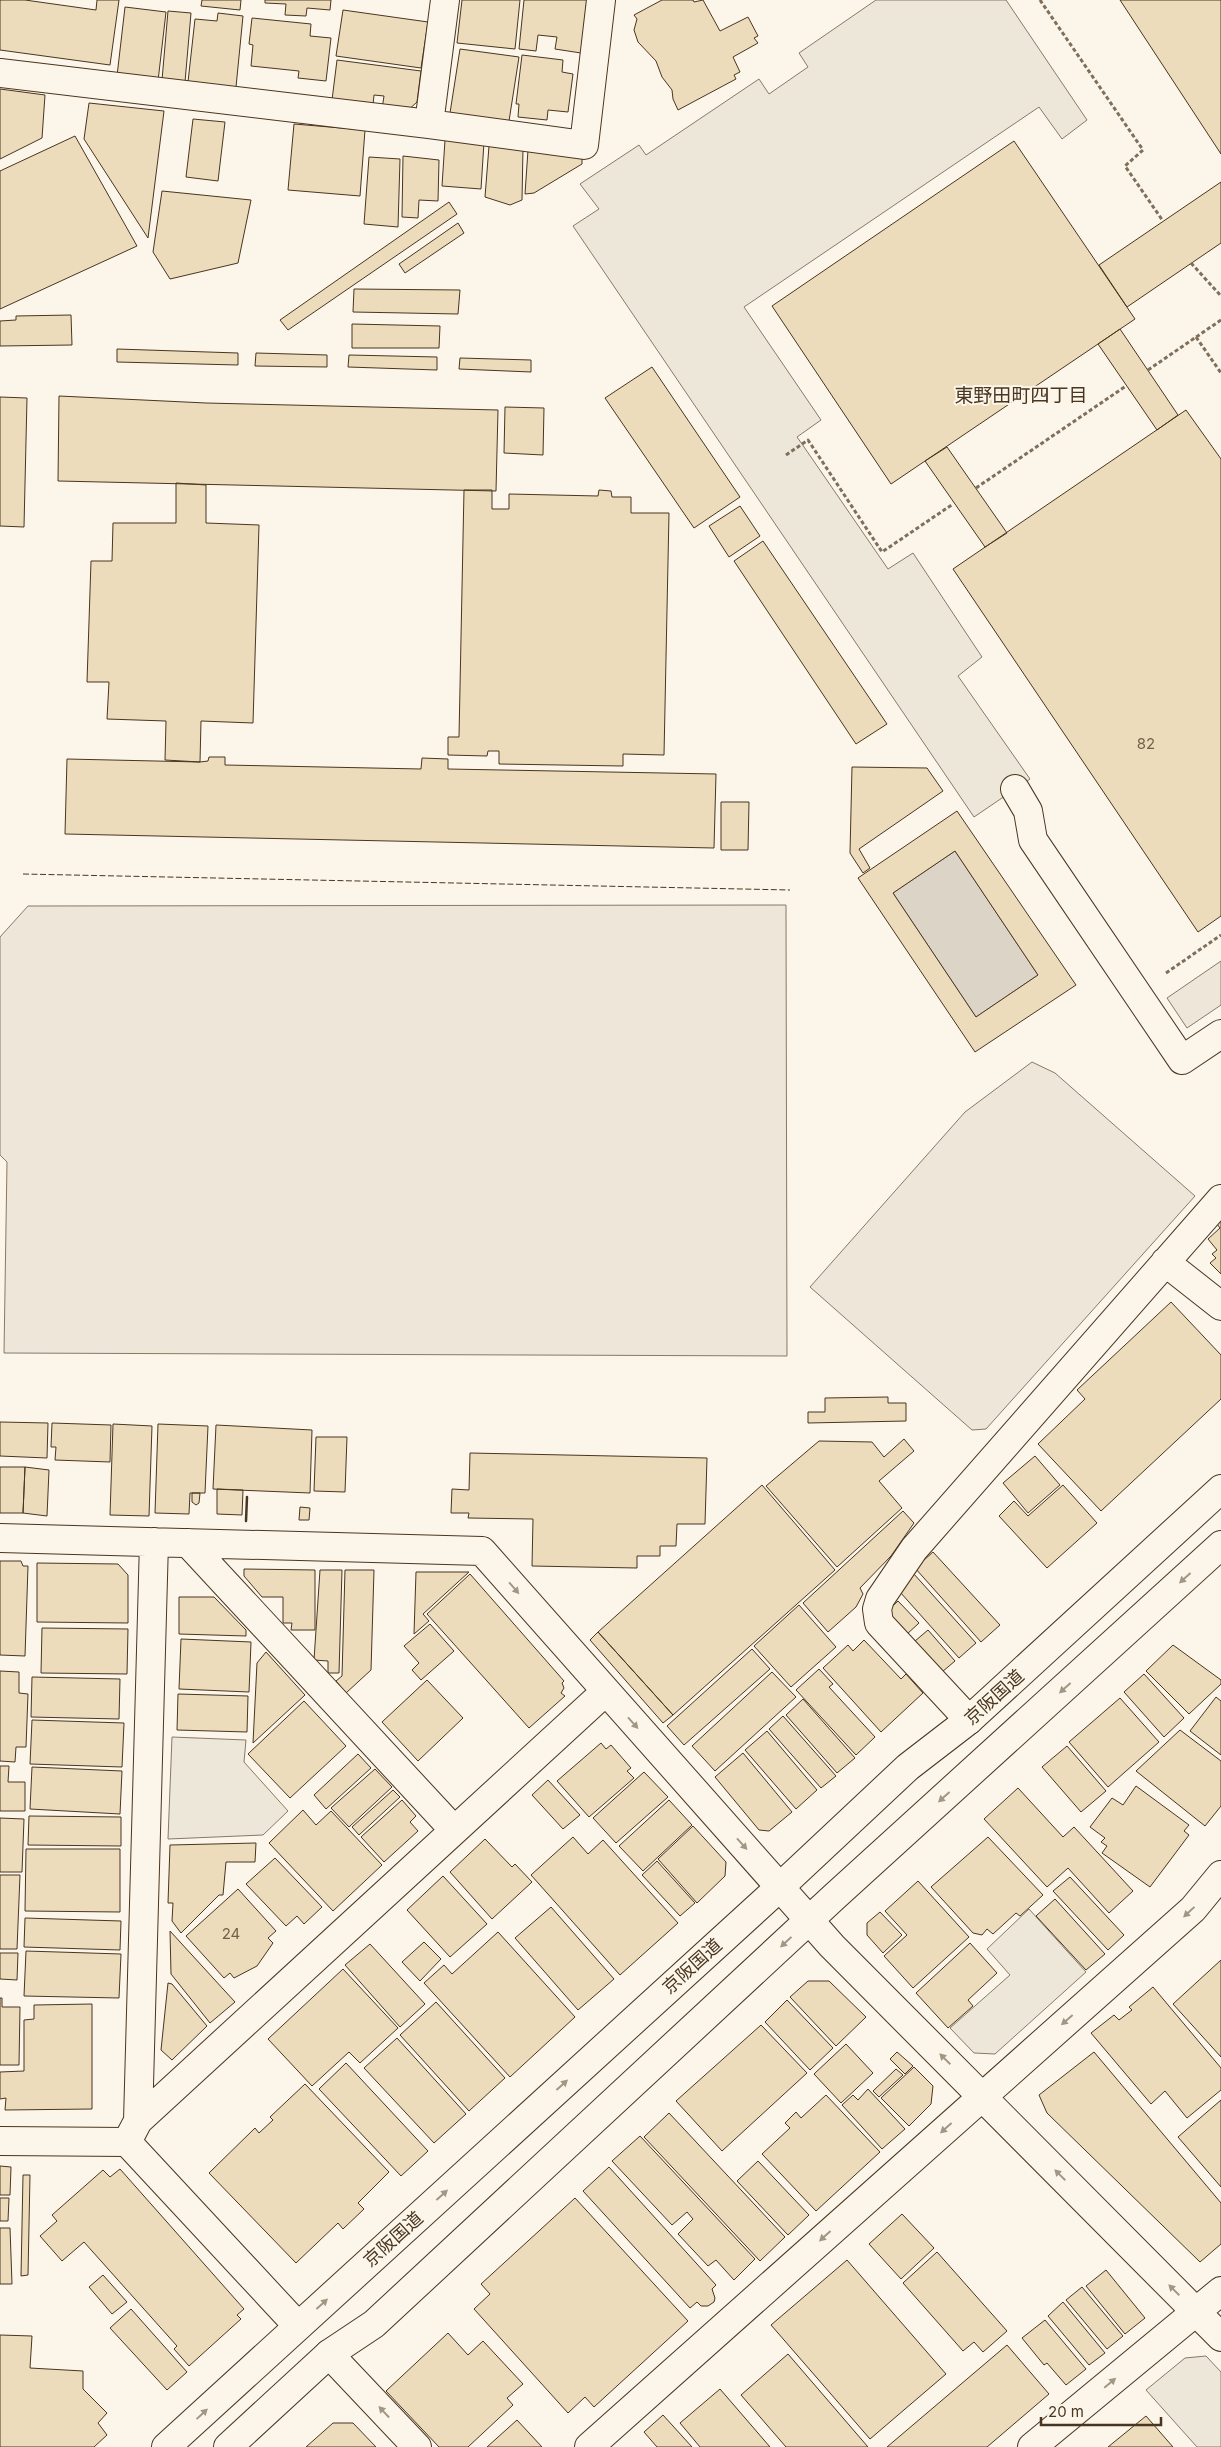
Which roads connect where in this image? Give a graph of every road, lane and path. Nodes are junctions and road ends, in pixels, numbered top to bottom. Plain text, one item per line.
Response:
1 (445, 0) edge
2 (602, 0) edge
3 (1040, 0) edge
4 (0, 74) edge
5 (429, 124) junction
6 (1163, 221) dead end
7 (1192, 263) dead end
8 (1221, 296) edge
9 (1221, 320) edge
10 (1196, 337) junction
11 (1148, 370) dead end
12 (1221, 373) edge
13 (1126, 386) dead end
14 (786, 455) dead end
15 (976, 488) dead end
16 (953, 504) dead end
17 (1015, 789) dead end
18 (1221, 935) edge
19 (1136, 992) junction
20 (1221, 1034) edge
21 (1221, 1199) edge
22 (1165, 1262) junction
23 (1221, 1306) edge
24 (1221, 1489) edge
25 (0, 1538) edge
26 (154, 1542) junction
27 (188, 1543) junction
28 (1221, 1545) edge
29 (605, 1692) junction
30 (969, 1720) junction
31 (454, 1830) junction
32 (1221, 1876) edge
33 (780, 1887) junction
34 (809, 1920) junction
35 (982, 2096) junction
36 (133, 2132) junction
37 (0, 2141) edge
38 (1221, 2291) edge
39 (1196, 2312) junction
40 (298, 2326) junction
41 (1221, 2337) edge
42 (329, 2354) junction
43 (166, 2447) edge
44 (228, 2447) edge
45 (417, 2447) edge
46 (589, 2447) edge
47 (1032, 2447) edge

1 - 5 main road
2 - 5 main road
3 - 6 path
4 - 5 main road
7 - 8 path
9 - 10 path
10 - 11 path
10 - 12 path
13 - 15 path
14 - 16 path
17 - 19 main road
18 - 19 path
19 - 20 main road
21 - 22 main road
22 - 23 main road
22 - 30 main road
24 - 30 main road, 京阪国道
25 - 26 main road
26 - 27 main road
26 - 36 main road
27 -> 29 main road
27 - 31 main road
28 -> 34 main road
29 - 31 main road
29 -> 33 main road
30 - 33 main road, 京阪国道
31 - 36 main road
32 -> 35 main road
33 - 34 main road
40 -> 33 main road, 京阪国道
35 -> 34 main road
34 -> 42 main road
39 -> 35 main road
35 -> 46 main road
36 - 37 main road
36 - 40 main road
38 - 39 main road
39 - 41 main road
47 -> 39 main road
43 -> 40 main road, 京阪国道
42 - 44 main road
45 -> 42 main road

